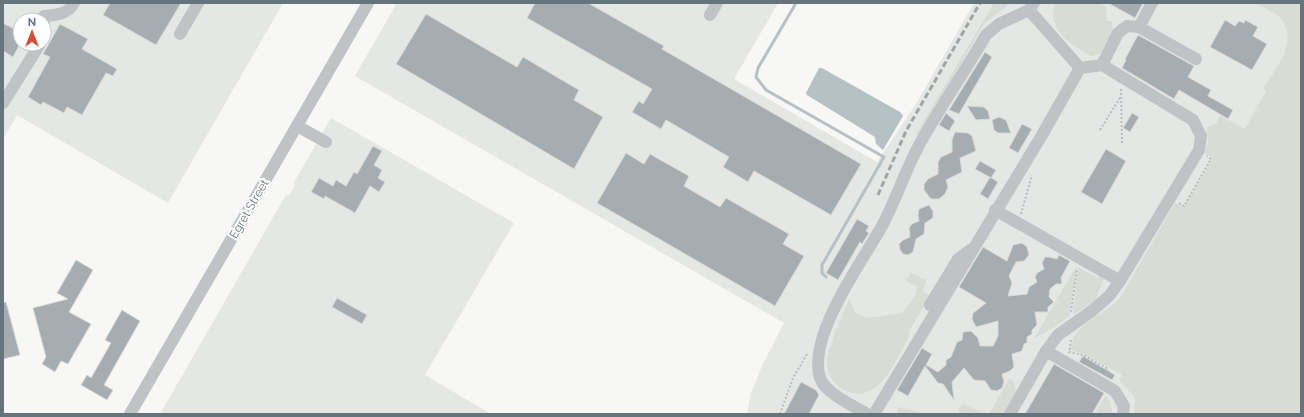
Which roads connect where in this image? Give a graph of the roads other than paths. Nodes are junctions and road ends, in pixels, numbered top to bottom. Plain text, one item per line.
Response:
1 (74, 3) edge
2 (198, 3) edge
3 (368, 3) edge
4 (717, 3) edge
5 (1152, 3) edge
6 (1032, 6) edge
7 (52, 15) edge
8 (710, 15) dead end
9 (1139, 27) junction
10 (180, 34) dead end
11 (35, 52) edge
12 (1196, 59) dead end
13 (1102, 65) junction
14 (1080, 68) junction
15 (3, 103) edge
16 (297, 126) junction
17 (326, 142) dead end
18 (995, 210) junction
19 (1120, 281) junction
20 (1046, 351) junction
21 (130, 414) edge
22 (867, 414) edge
23 (874, 414) edge
24 (1010, 414) edge
25 (1123, 414) edge

1 - 7 street
2 - 10 street
3 - 16 street, Egret Street
4 - 8 street
5 - 9 street
6 - 14 street
6 - 22 street
9 - 12 street
9 - 13 street
11 - 15 street
13 - 14 street
13 - 19 street
14 - 18 street
16 - 17 street
16 - 21 street, Egret Street
18 - 19 street
18 - 23 street
19 - 20 street
20 - 24 street
20 - 25 street

